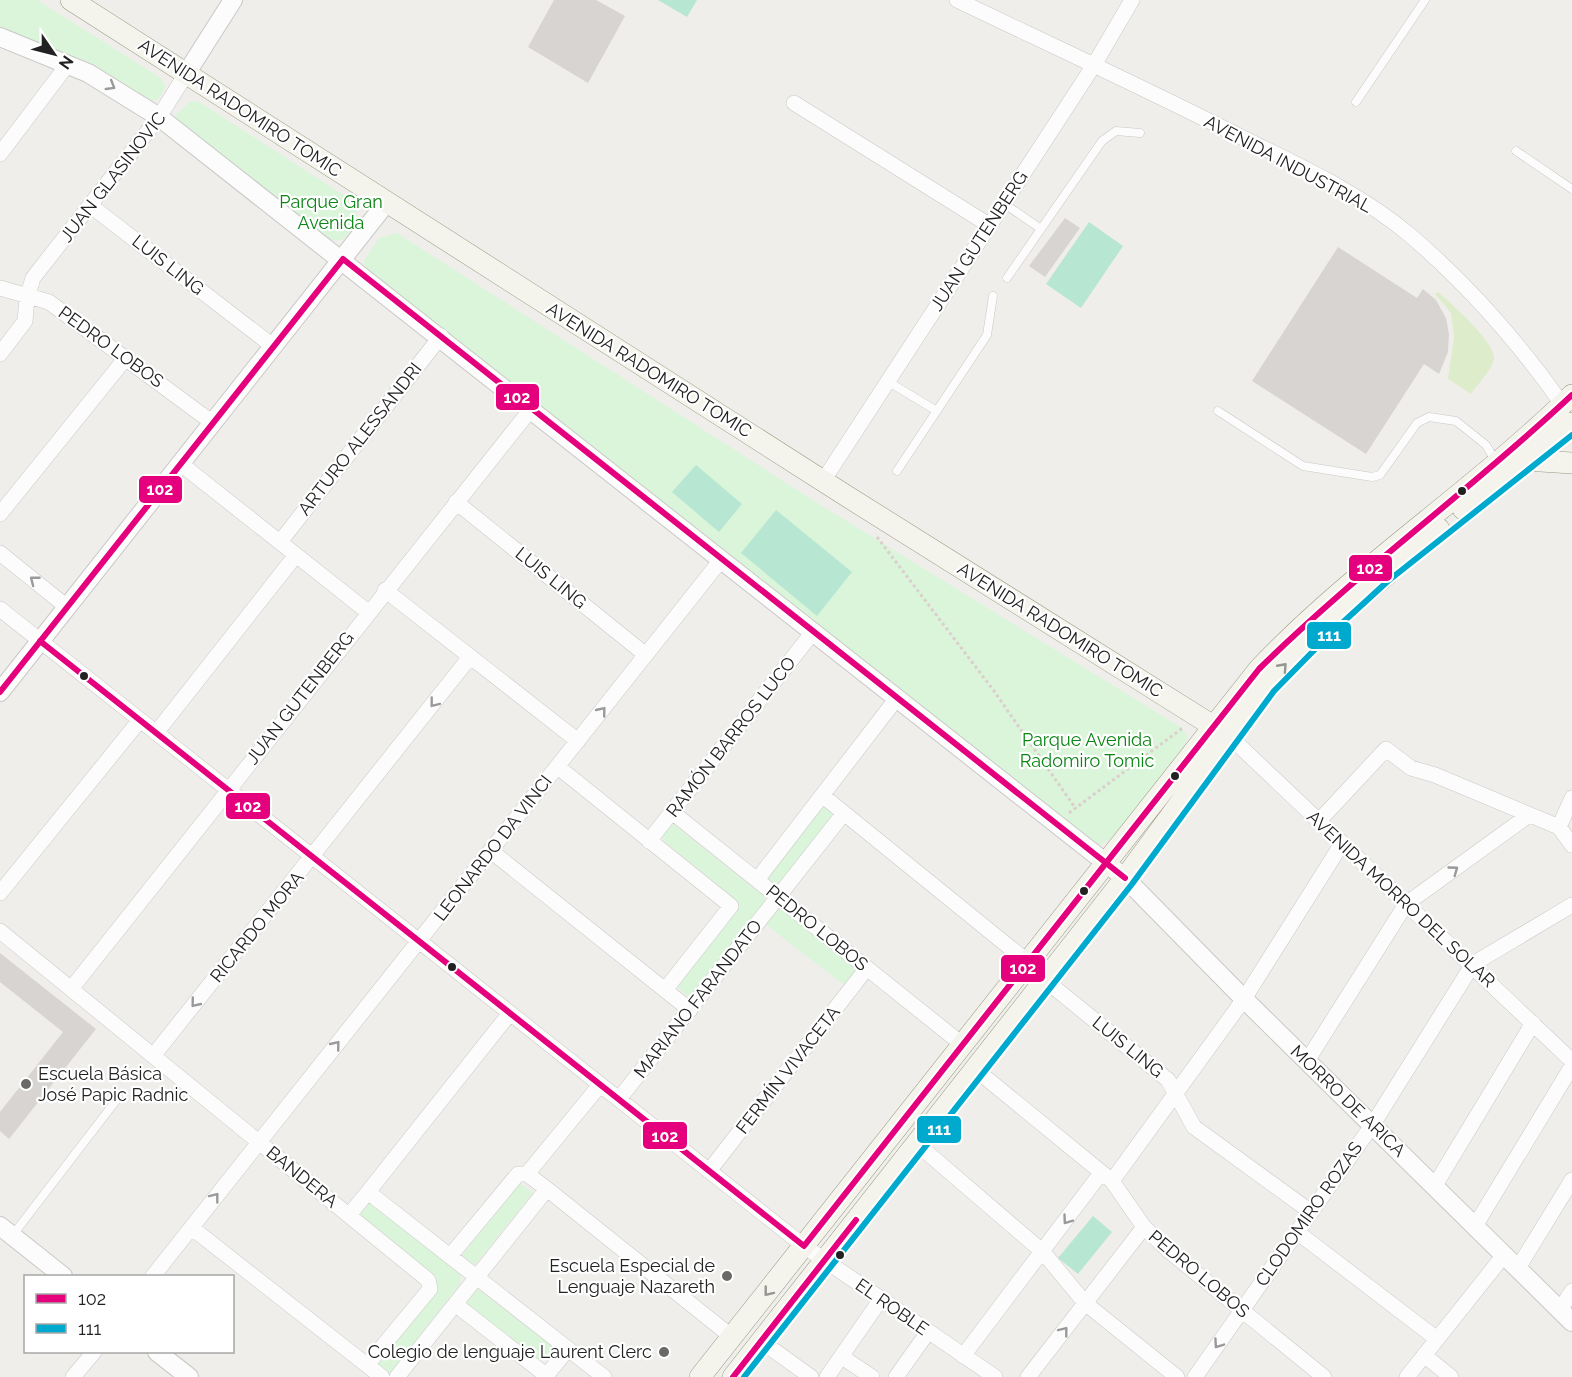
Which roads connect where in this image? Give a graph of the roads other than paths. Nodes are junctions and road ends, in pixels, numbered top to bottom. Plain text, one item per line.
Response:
1 (71, 0) edge
2 (233, 0) edge
3 (957, 0) edge
4 (1132, 0) edge
5 (1425, 0) edge
6 (0, 37) edge
7 (68, 64) junction
8 (1094, 65) junction
9 (186, 74) junction
10 (1356, 102) dead end
11 (794, 103) dead end
12 (159, 117) junction
13 (1140, 133) dead end
14 (1516, 151) dead end
15 (0, 154) edge
16 (1572, 189) edge
17 (387, 202) junction
18 (1003, 203) junction
19 (91, 206) junction
20 (989, 225) junction
21 (1041, 229) junction
22 (343, 259) junction
23 (1007, 279) dead end
24 (0, 288) edge
25 (993, 296) dead end
26 (27, 298) junction
27 (441, 336) junction
28 (274, 347) junction
29 (0, 354) edge
30 (125, 359) junction
31 (887, 381) junction
32 (531, 409) junction
33 (937, 411) junction
34 (1218, 411) dead end
35 (1570, 411) edge
36 (213, 423) junction
37 (1525, 460) junction
38 (1497, 463) junction
39 (181, 464) junction
40 (1572, 464) edge
41 (897, 471) dead end
42 (823, 481) junction
43 (456, 502) junction
44 (0, 514) edge
45 (280, 542) junction
46 (0, 553) edge
47 (296, 555) junction
48 (721, 560) junction
49 (385, 590) junction
50 (68, 607) junction
51 (0, 609) edge
52 (368, 612) junction
53 (813, 632) junction
54 (40, 641) junction
55 (646, 655) junction
56 (470, 657) junction
57 (0, 692) edge
58 (897, 698) junction
59 (140, 720) junction
60 (1213, 727) junction
61 (156, 733) junction
62 (578, 741) junction
63 (558, 767) junction
64 (228, 790) junction
65 (823, 796) junction
66 (1572, 798) edge
67 (672, 812) junction
68 (844, 813) junction
69 (1529, 815) junction
70 (1318, 822) junction
71 (1559, 827) junction
72 (649, 841) junction
73 (1572, 844) edge
74 (1341, 845) junction
75 (491, 851) junction
76 (313, 857) junction
77 (1107, 864) junction
78 (1125, 878) junction
79 (757, 880) junction
80 (0, 893) edge
81 (778, 897) junction
82 (1406, 904) junction
83 (1571, 907) edge
84 (0, 931) edge
85 (419, 941) junction
86 (1029, 963) junction
87 (1473, 964) junction
88 (867, 968) junction
89 (1045, 980) junction
90 (71, 989) junction
91 (665, 990) junction
92 (1244, 999) junction
93 (690, 1010) junction
94 (510, 1013) junction
95 (1533, 1023) junction
96 (963, 1045) junction
97 (153, 1056) junction
98 (1307, 1061) junction
99 (1572, 1061) edge
100 (1572, 1066) edge
101 (975, 1069) junction
102 (600, 1085) junction
103 (1178, 1093) junction
104 (118, 1098) dead end
105 (619, 1099) junction
106 (1373, 1124) junction
107 (259, 1142) junction
108 (916, 1143) junction
109 (709, 1171) junction
110 (527, 1174) junction
111 (1107, 1177) junction
112 (1572, 1180) edge
113 (1434, 1187) junction
114 (547, 1189) junction
115 (368, 1192) junction
116 (1311, 1212) junction
117 (349, 1215) junction
118 (1474, 1226) junction
119 (1144, 1227) junction
120 (192, 1228) junction
121 (6, 1231) edge
122 (1297, 1232) junction
123 (804, 1246) junction
124 (1043, 1252) junction
125 (1504, 1255) junction
126 (450, 1256) junction
127 (825, 1261) junction
128 (1518, 1268) junction
129 (62, 1275) edge
130 (154, 1275) edge
131 (476, 1278) junction
132 (1572, 1291) edge
133 (881, 1299) junction
134 (1085, 1303) junction
135 (455, 1304) junction
136 (1242, 1311) junction
137 (1566, 1316) edge
138 (928, 1332) junction
139 (732, 1337) junction
140 (1437, 1339) junction
141 (761, 1341) junction
142 (568, 1349) junction
143 (93, 1353) edge
144 (158, 1353) edge
145 (1424, 1355) junction
146 (963, 1356) junction
147 (842, 1357) junction
148 (367, 1365) junction
149 (976, 1372) edge
150 (546, 1376) edge
151 (73, 1377) edge
152 (189, 1377) edge
153 (382, 1377) edge
154 (397, 1377) edge
155 (604, 1377) edge
156 (700, 1377) edge
157 (733, 1377) edge
158 (811, 1377) edge
159 (827, 1377) edge
160 (872, 1377) edge
161 (896, 1377) edge
162 (995, 1377) edge
163 (1028, 1377) edge
164 (1177, 1377) edge
165 (1195, 1377) edge
166 (1324, 1377) edge
167 (1407, 1377) edge
168 (1451, 1377) edge

1 - 9 main road, AVENIDA RADOMIRO TOMIC
2 - 9 street, JUAN GLASINOVIC
3 - 8 street, AVENIDA INDUSTRIAL
4 - 8 street, JUAN GUTENBERG
5 - 10 lane
6 - 7 street
7 -> 12 street
7 - 15 street
8 - 18 street, JUAN GUTENBERG
8 - 35 street, AVENIDA INDUSTRIAL
9 - 12 street, JUAN GLASINOVIC
9 - 17 main road, AVENIDA RADOMIRO TOMIC
11 - 20 street
12 - 19 street, JUAN GLASINOVIC
12 - 22 street
13 - 21 lane
14 - 16 lane
17 - 22 street
17 - 42 main road, AVENIDA RADOMIRO TOMIC
18 - 20 street, JUAN GUTENBERG
18 - 21 lane
19 - 26 street, JUAN GLASINOVIC
19 - 28 street, LUIS LING
20 - 31 street, JUAN GUTENBERG
21 - 23 lane
22 - 27 street
22 - 28 street
24 - 26 street, PEDRO LOBOS
25 - 33 lane
26 - 29 street, JUAN GLASINOVIC
26 - 30 street, PEDRO LOBOS
27 - 32 street
27 - 45 street, ARTURO ALESSANDRI
28 - 36 street
30 - 36 street, PEDRO LOBOS
30 - 44 street
31 - 33 lane
31 - 42 street, JUAN GUTENBERG
32 - 43 street, JUAN GUTENBERG
32 - 48 street
33 - 41 lane
34 - 38 lane
35 - 37 main road
35 - 38 main road
36 - 39 street
37 - 40 main road
60 -> 37 main road
38 - 60 main road
39 - 45 street
39 - 50 street
42 - 60 main road, AVENIDA RADOMIRO TOMIC
43 - 49 street, JUAN GUTENBERG
43 - 55 street, LUIS LING
45 - 47 street
50 -> 46 street
47 - 52 street
47 - 61 street
48 - 53 street
48 - 55 street, LEONARDO DA VINCI
49 - 52 street, JUAN GUTENBERG
49 - 56 street
50 - 54 street
51 - 54 street, EL ROBLE
52 - 64 street, JUAN GUTENBERG
53 - 58 street
53 - 67 street, RAMÓN BARROS LUCO
54 - 57 street
54 - 59 street, EL ROBLE
62 -> 55 street, LEONARDO DA VINCI
56 - 62 street
56 -> 76 street, RICARDO MORA
58 - 65 street
58 - 77 street
59 - 61 street, EL ROBLE
59 - 80 street
60 - 70 street, AVENIDA MORRO DEL SOLAR
60 - 77 main road
60 - 78 main road
61 - 64 street, EL ROBLE
62 - 63 street, LEONARDO DA VINCI
63 - 72 street
63 - 75 street, LEONARDO DA VINCI
64 - 76 street, EL ROBLE
64 - 90 street, JUAN GUTENBERG
65 - 68 street
65 - 79 street
66 - 71 street
67 - 72 street, RAMÓN BARROS LUCO
67 - 79 street, PEDRO LOBOS
68 - 81 street, MARIANO FARANDATO
68 - 86 street
69 - 70 street
69 - 71 street
82 -> 69 street
70 - 74 street, AVENIDA MORRO DEL SOLAR
71 - 73 street
72 - 91 street, MARIANO FARANDATO
74 - 82 street, AVENIDA MORRO DEL SOLAR
74 - 92 street
75 - 85 street, LEONARDO DA VINCI
75 - 91 street
76 - 85 street, EL ROBLE
76 -> 97 street, RICARDO MORA
77 - 78 street
77 - 86 main road
78 - 89 main road
78 - 92 street, MORRO DE ARICA
79 - 81 street, PEDRO LOBOS
81 - 88 street, PEDRO LOBOS
81 - 93 street, MARIANO FARANDATO
82 - 87 street, AVENIDA MORRO DEL SOLAR
82 - 98 street
83 - 87 street, CLODOMIRO ROZAS
84 - 90 street, BANDERA
85 - 94 street, EL ROBLE
107 -> 85 street, LEONARDO DA VINCI
86 - 96 main road
87 - 95 street, AVENIDA MORRO DEL SOLAR
87 - 106 street, CLODOMIRO ROZAS
88 - 96 street, PEDRO LOBOS
88 - 109 street, FERMÍN VIVACETA
89 - 101 main road
89 - 103 street, LUIS LING
90 - 97 street, BANDERA
91 - 93 street
92 - 98 street, MORRO DE ARICA
92 - 103 street
93 - 105 street, MARIANO FARANDATO
94 - 102 street, EL ROBLE
94 - 115 street
95 - 99 street, AVENIDA MORRO DEL SOLAR
95 - 113 street
96 - 123 main road
97 - 107 street, BANDERA
98 - 106 street, MORRO DE ARICA
100 - 118 street
101 - 108 main road
101 - 111 street, PEDRO LOBOS
102 - 105 street, EL ROBLE
102 - 110 street
103 - 111 street
103 - 116 street, LUIS LING
104 - 121 lane
105 - 109 street, EL ROBLE
106 - 113 street, MORRO DE ARICA
106 - 116 street, CLODOMIRO ROZAS
107 - 117 street, BANDERA
120 -> 107 street, LEONARDO DA VINCI
108 - 124 street
108 - 127 main road
109 - 123 street, EL ROBLE
110 - 114 street
110 - 126 street
111 - 119 street, PEDRO LOBOS
111 -> 124 street
112 - 128 street
113 - 118 street, MORRO DE ARICA
114 - 131 street
114 - 139 street
115 - 117 street, BANDERA
115 - 126 street, BANDERA
116 - 122 street, CLODOMIRO ROZAS
117 - 148 street
118 - 125 street, MORRO DE ARICA
119 - 134 street
119 - 136 street, PEDRO LOBOS
120 - 130 street, LEONARDO DA VINCI
120 - 148 street
121 - 129 street
122 - 136 street, CLODOMIRO ROZAS
122 - 140 street
123 - 127 street, EL ROBLE
123 -> 139 main road
124 - 134 street
124 - 146 street
125 - 128 street, MORRO DE ARICA
125 - 140 street
126 - 131 street, BANDERA
127 - 133 street, EL ROBLE
127 - 141 main road
128 - 137 street, MORRO DE ARICA
131 - 135 street
131 - 142 street, BANDERA
132 - 137 street
133 - 138 street, EL ROBLE
133 - 147 street
163 -> 134 street
134 - 164 street
135 - 150 street
135 - 154 street
136 -> 165 street, CLODOMIRO ROZAS
136 - 166 street, PEDRO LOBOS
138 - 146 street, EL ROBLE
138 - 161 street
139 - 156 main road
140 - 145 street
141 - 157 main road
141 - 158 street
142 - 150 street
142 - 155 street, BANDERA
143 - 151 street
144 - 152 street
145 - 167 street
145 - 168 street
146 - 149 street, EL ROBLE
147 - 159 street
147 - 160 street
148 - 153 street
149 - 162 street, EL ROBLE

